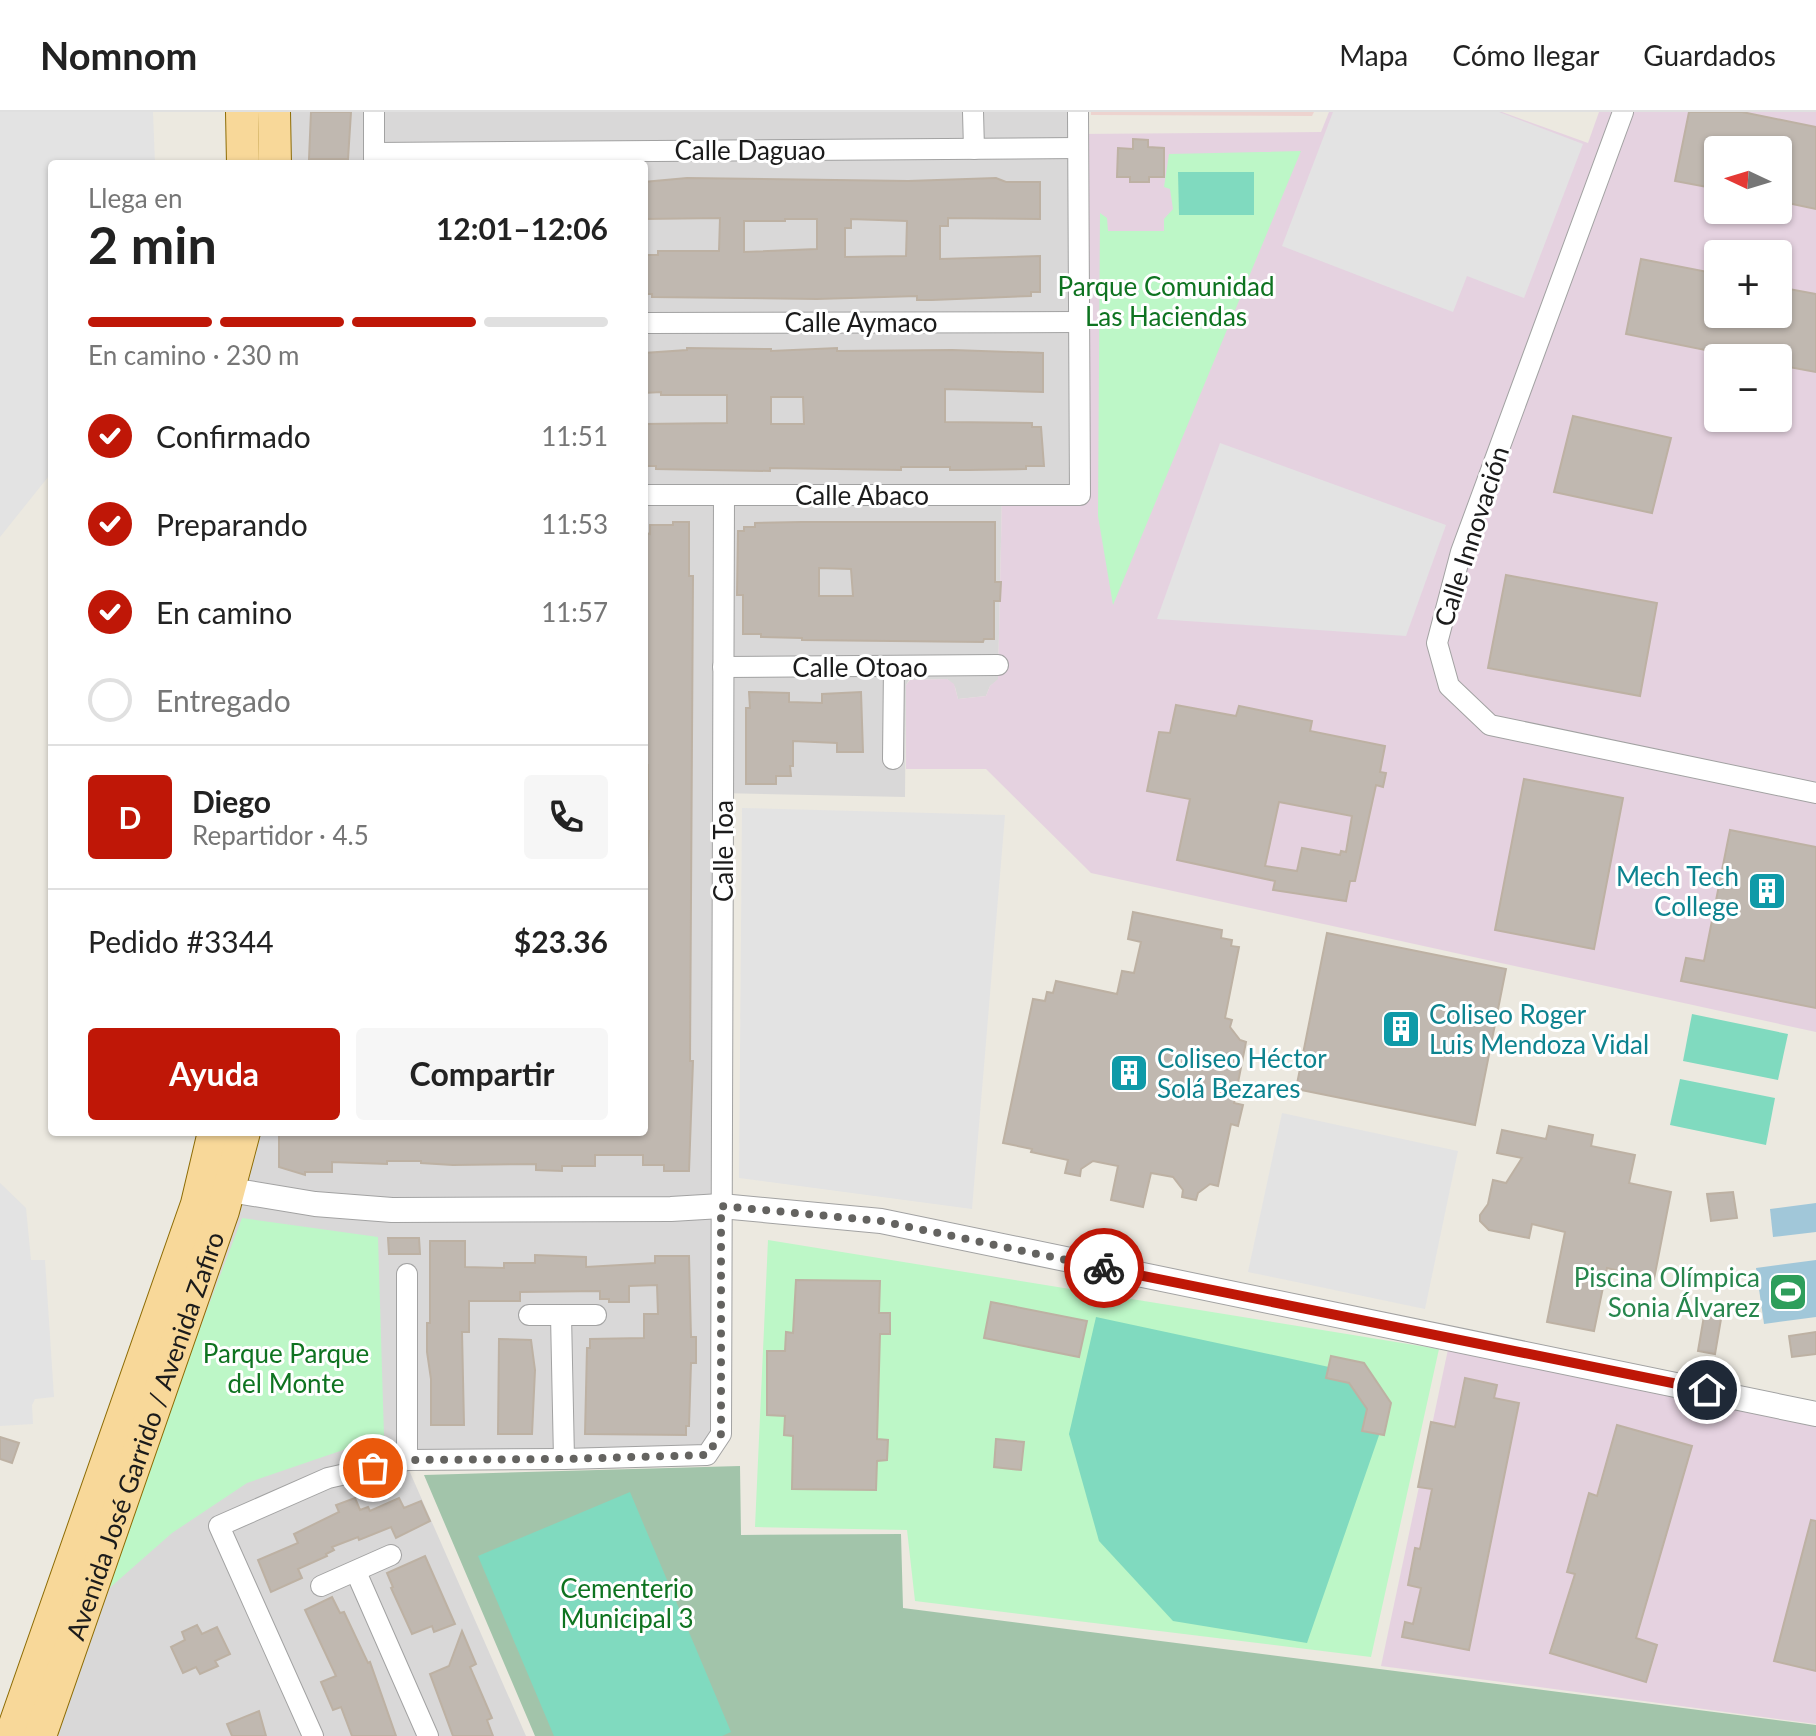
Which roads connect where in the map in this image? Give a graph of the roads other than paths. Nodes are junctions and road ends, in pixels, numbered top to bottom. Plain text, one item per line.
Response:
1 (242, 112) edge
2 (274, 112) edge
3 (374, 112) edge
4 (973, 112) edge
5 (1078, 112) edge
6 (1623, 112) edge
7 (1078, 148) junction
8 (974, 149) junction
9 (374, 159) edge
10 (243, 160) edge
11 (275, 160) edge
12 (1079, 322) junction
13 (648, 323) edge
14 (648, 495) edge
15 (724, 495) junction
16 (998, 665) dead end
17 (723, 667) junction
18 (894, 667) junction
19 (893, 759) dead end
20 (1816, 793) edge
21 (214, 1136) edge
22 (242, 1136) edge
23 (216, 1188) junction
24 (721, 1206) junction
25 (407, 1274) dead end
26 (529, 1315) dead end
27 (561, 1315) junction
28 (596, 1315) dead end
29 (1816, 1414) edge
30 (564, 1459) junction
31 (407, 1460) junction
32 (391, 1555) dead end
33 (356, 1572) junction
34 (321, 1586) dead end
35 (11, 1736) edge
36 (40, 1736) edge
37 (313, 1736) edge
38 (428, 1736) edge

1 - 10 main road
2 - 11 main road
3 - 9 street
4 - 8 street
5 - 7 street
6 - 20 street, Calle Innovación
7 - 8 street, Calle Daguao
7 - 12 street
8 - 9 street, Calle Daguao
12 - 13 street, Calle Aymaco
12 - 15 street, Calle Abaco
14 - 15 street, Calle Abaco
15 - 17 street, Calle Toa
16 - 18 street, Calle Otoao
17 - 18 street, Calle Otoao
17 - 24 street, Calle Toa
18 - 19 street
21 - 23 main road, Avenida José Garrido / Avenida Zafiro
22 - 23 main road, Avenida José Garrido / Avenida Zafiro
23 - 24 street
23 - 35 main road, Avenida José Garrido / Avenida Zafiro
23 - 36 main road, Avenida José Garrido / Avenida Zafiro
24 - 29 street
24 - 30 street, Calle Toa
25 - 31 street
26 - 27 street
27 - 28 street
27 - 30 street
30 - 31 street
31 - 37 street
32 - 33 street
33 - 34 street
33 - 38 street

